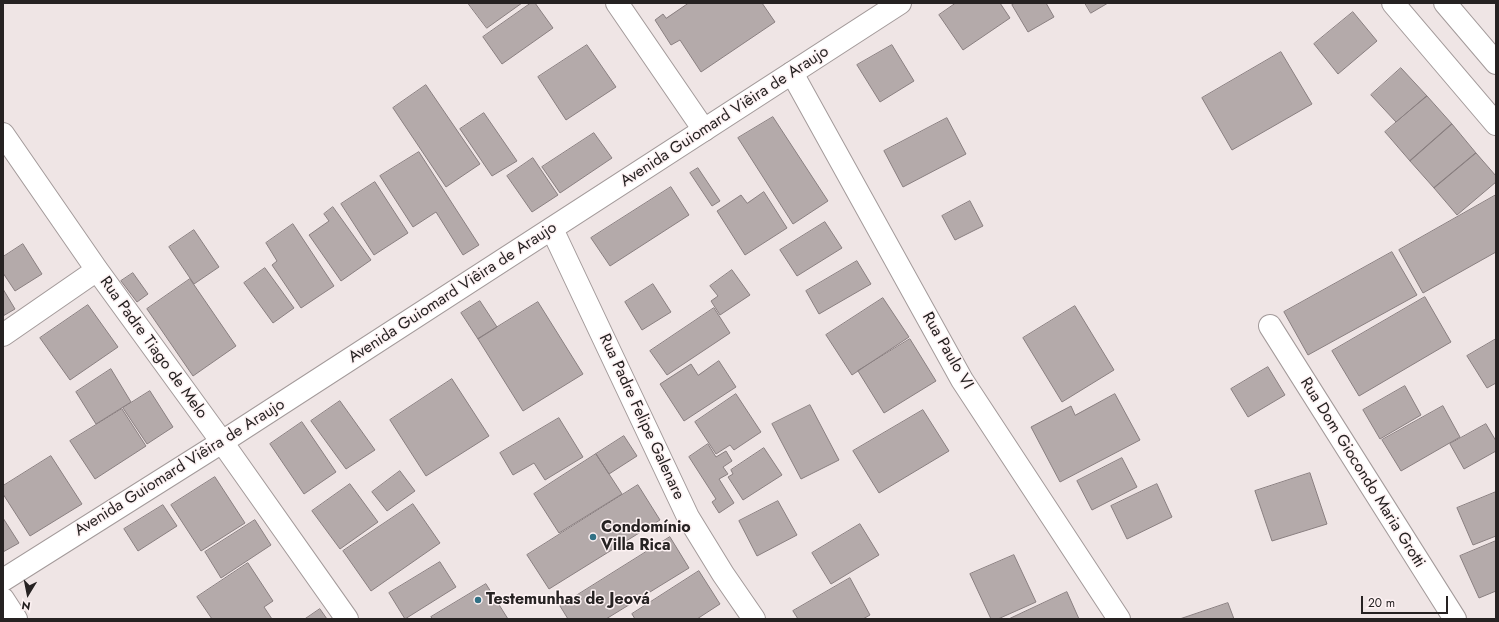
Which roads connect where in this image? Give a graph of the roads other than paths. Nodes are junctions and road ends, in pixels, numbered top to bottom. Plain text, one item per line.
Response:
1 (617, 3) edge
2 (900, 3) edge
3 (1393, 3) edge
4 (1446, 3) edge
5 (1496, 63) edge
6 (792, 73) junction
7 (1496, 124) edge
8 (704, 130) junction
9 (3, 134) edge
10 (552, 229) junction
11 (97, 270) junction
12 (1270, 326) dead end
13 (3, 335) edge
14 (222, 442) junction
15 (3, 580) edge
16 (3, 599) edge
17 (16, 619) edge
18 (347, 619) edge
19 (754, 619) edge
20 (1119, 619) edge
21 (1455, 619) edge

1 - 8 main road
2 - 6 main road, Avenida Guiomard Viêira de Araujo
3 - 7 main road
4 - 5 main road
6 - 8 main road, Avenida Guiomard Viêira de Araujo
6 - 20 main road, Rua Paulo VI
8 - 10 main road, Avenida Guiomard Viêira de Araujo
9 - 11 main road, Rua Padre Tiago de Melo
10 - 14 main road, Avenida Guiomard Viêira de Araujo
10 - 19 main road, Rua Padre Felipe Galenare
11 - 13 main road
11 - 14 main road, Rua Padre Tiago de Melo
12 - 21 main road, Rua Dom Giocondo Maria Grotti
14 - 15 main road, Avenida Guiomard Viêira de Araujo
14 - 18 main road, Rua Padre Tiago de Melo
16 - 17 main road

